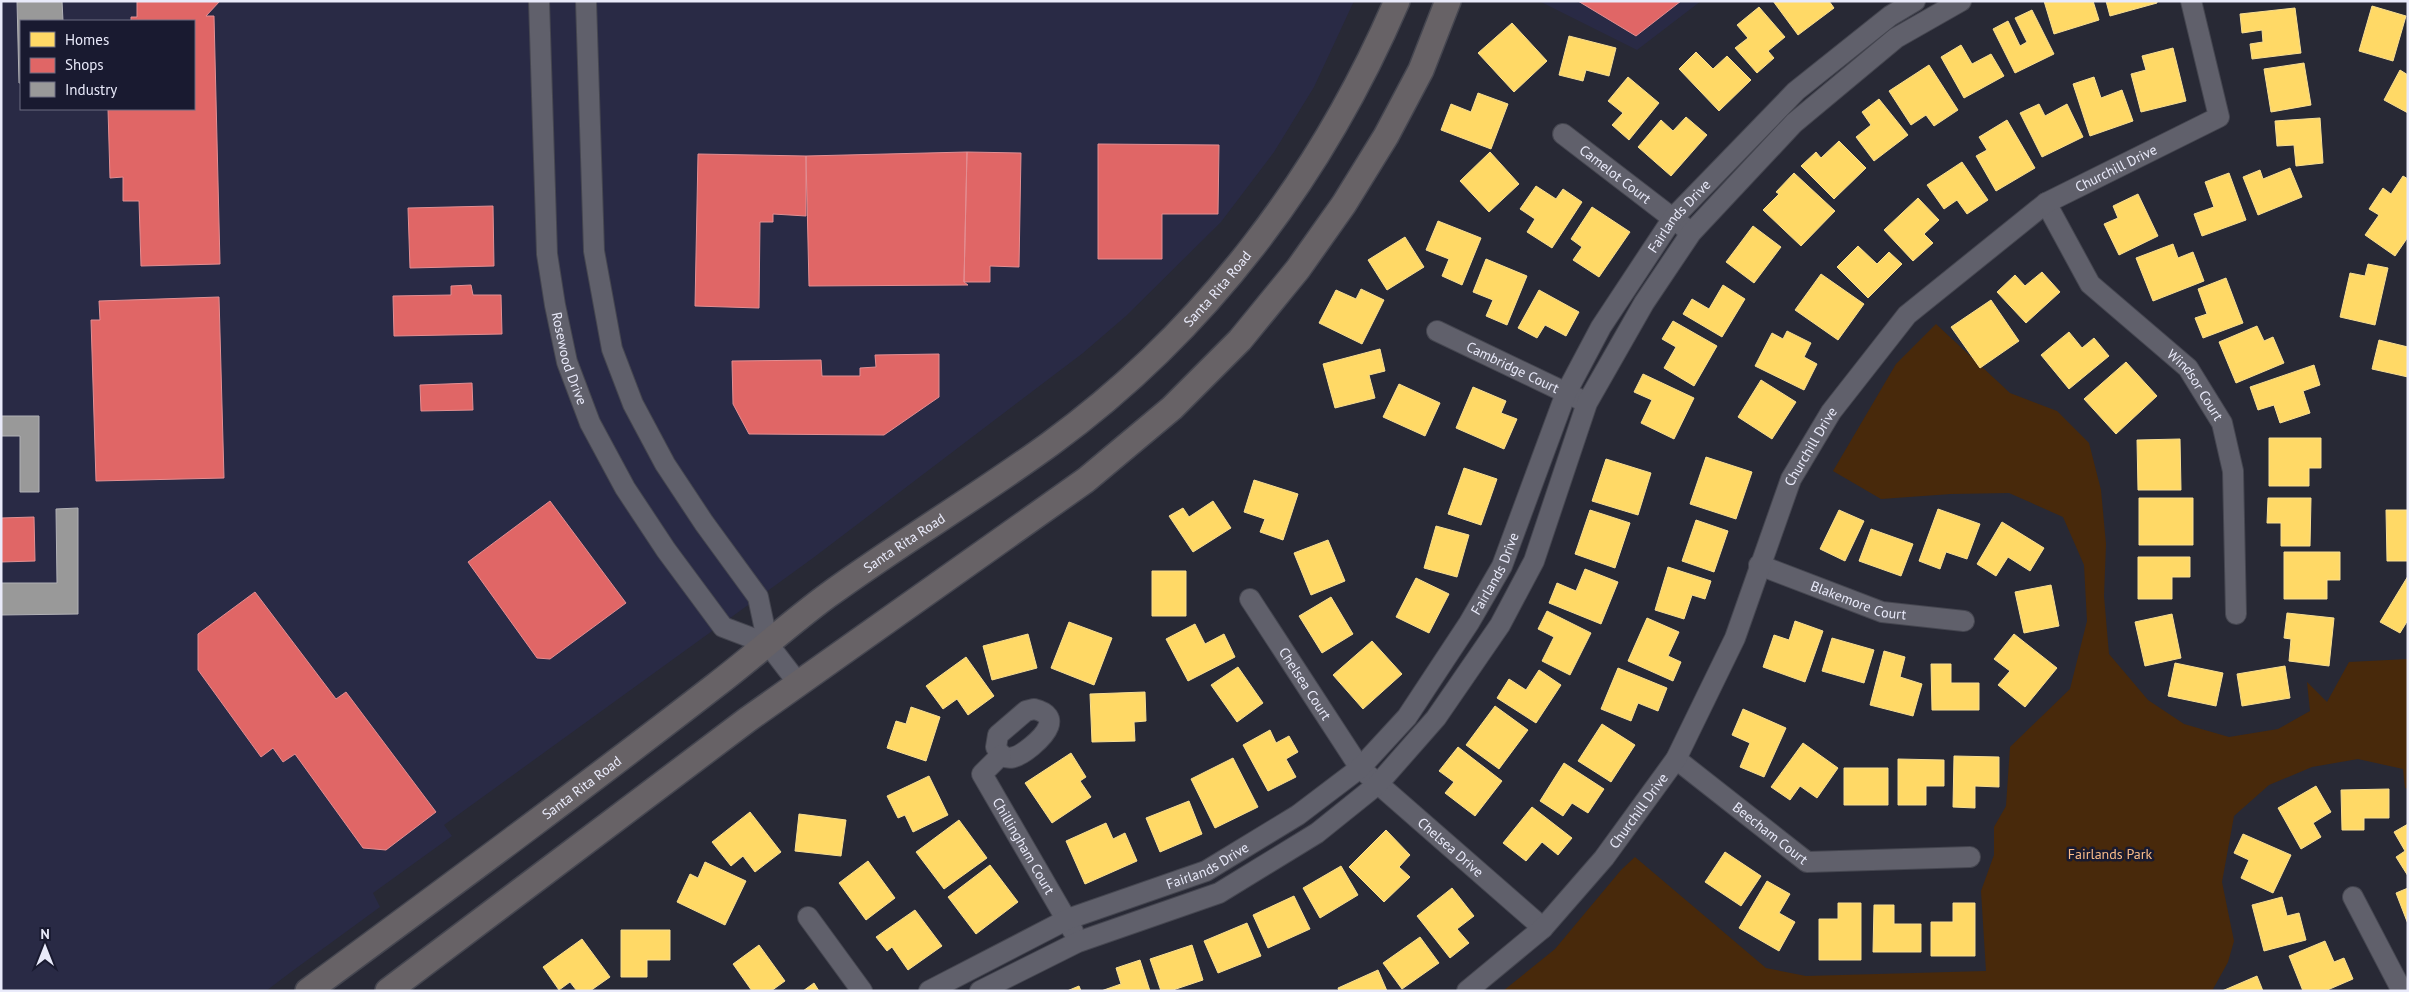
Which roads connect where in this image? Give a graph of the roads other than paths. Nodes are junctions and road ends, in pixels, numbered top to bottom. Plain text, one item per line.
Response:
1 (540, 1) edge
2 (586, 1) edge
3 (1397, 1) edge
4 (1448, 1) edge
5 (1915, 1) edge
6 (1961, 1) edge
7 (2191, 1) edge
8 (1563, 134) dead end
9 (2046, 203) junction
10 (1673, 218) junction
11 (1691, 232) junction
12 (1437, 331) dead end
13 (1566, 393) junction
14 (1588, 403) junction
15 (1759, 565) junction
16 (1250, 599) dead end
17 (2236, 614) dead end
18 (1964, 621) dead end
19 (768, 644) junction
20 (798, 683) junction
21 (1001, 755) dead end
22 (1676, 759) junction
23 (1360, 768) junction
24 (1378, 784) junction
25 (1970, 857) dead end
26 (2353, 897) dead end
27 (808, 917) dead end
28 (1068, 919) junction
29 (1543, 928) junction
30 (1078, 942) junction
31 (308, 991) edge
32 (388, 991) edge
33 (862, 991) edge
34 (929, 991) edge
35 (980, 991) edge
36 (1467, 991) edge
37 (2402, 991) edge

1 - 19 street, Rosewood Drive
2 - 19 street
3 - 19 main road, Santa Rita Road
4 - 20 main road
5 - 10 street, Fairlands Drive
6 - 11 street, Fairlands Drive
7 - 9 street, Churchill Drive
8 - 10 street, Camelot Court
9 - 15 street, Churchill Drive
9 - 17 street, Windsor Court
10 - 11 street, Camelot Court
10 - 13 street, Fairlands Drive
11 - 14 street, Fairlands Drive
12 - 13 street, Cambridge Court
13 - 14 street, Cambridge Court
13 - 23 street, Fairlands Drive
14 - 24 street, Fairlands Drive
15 - 18 street, Blakemore Court
15 - 22 street, Churchill Drive
16 - 23 street, Chelsea Court
19 - 20 street
19 - 31 main road, Santa Rita Road
20 - 32 main road
21 - 28 street, Chillingham Court
22 - 25 street, Beecham Court
22 - 29 street, Churchill Drive
23 - 24 street, Chelsea Drive
23 - 28 street, Fairlands Drive
24 - 29 street, Chelsea Drive
24 - 30 street, Fairlands Drive
26 - 37 street
27 - 33 street
28 - 30 street, Chillingham Court
28 - 34 street, Fairlands Drive
29 - 36 street, Churchill Drive
30 - 35 street, Fairlands Drive

